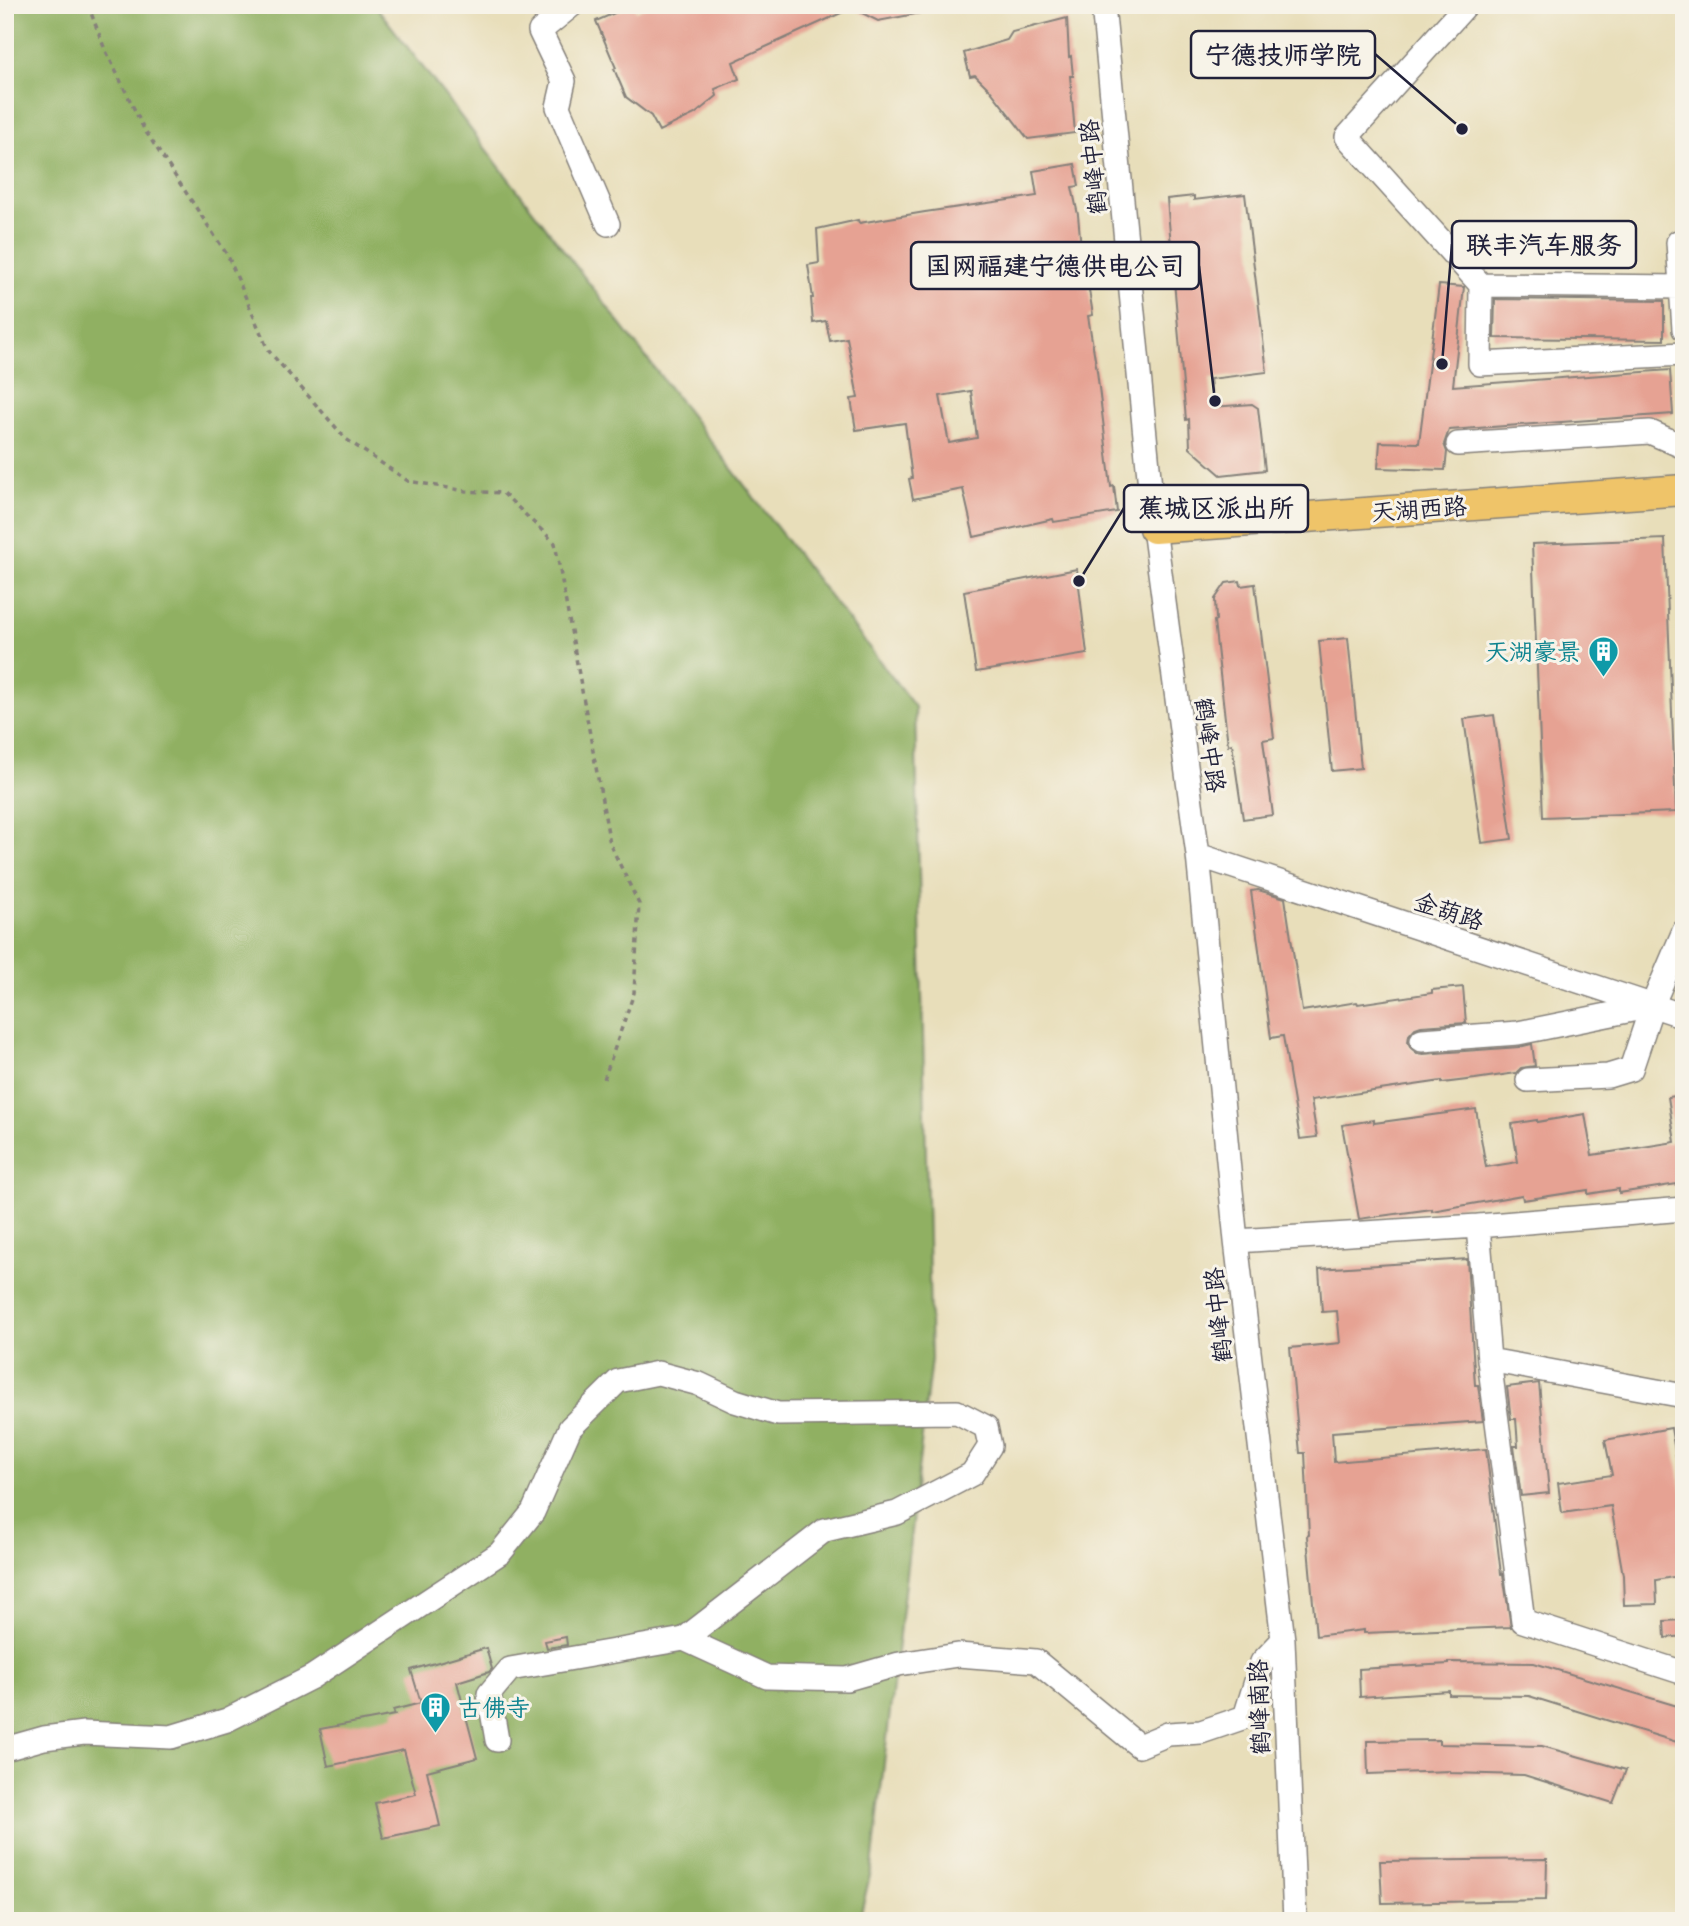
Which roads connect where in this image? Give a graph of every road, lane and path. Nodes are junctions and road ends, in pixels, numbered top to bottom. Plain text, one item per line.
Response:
1 (88, 5) edge
2 (572, 5) edge
3 (1103, 5) edge
4 (1466, 5) edge
5 (608, 224) dead end
6 (1678, 242) dead end
7 (1481, 285) junction
8 (1681, 287) junction
9 (1684, 329) edge
10 (1684, 354) edge
11 (1458, 444) dead end
12 (1684, 447) edge
13 (1684, 490) edge
14 (1154, 528) junction
15 (1198, 855) junction
16 (1684, 931) edge
17 (1652, 1006) junction
18 (1684, 1016) edge
19 (1422, 1040) dead end
20 (604, 1079) dead end
21 (1528, 1080) dead end
22 (1684, 1209) edge
23 (1478, 1226) junction
24 (1236, 1241) junction
25 (1489, 1360) junction
26 (1684, 1396) edge
27 (1264, 1491) joint
28 (684, 1639) junction
29 (1283, 1640) junction
30 (1684, 1673) edge
31 (497, 1740) dead end
32 (5, 1748) edge
33 (1295, 1921) edge

1 - 20 path
2 - 5 street
3 - 14 street, 鹤峰中路
4 - 7 street
6 - 8 street
7 - 8 street
7 - 10 street
8 - 9 street
11 - 12 street
13 - 14 main road, 天湖西路
14 - 15 street, 鹤峰中路
15 - 17 street, 金葫路
15 - 24 street, 鹤峰中路
16 - 17 street
17 - 18 street, 金葫路
17 - 19 street
17 - 21 street
22 - 23 street
23 - 24 street
23 - 25 street
24 - 27 street, 鹤峰中路
25 - 26 street
25 - 30 street
27 - 29 street, 鹤峰南路
28 - 29 street
28 - 31 street
28 - 32 street
29 - 33 street, 鹤峰南路

